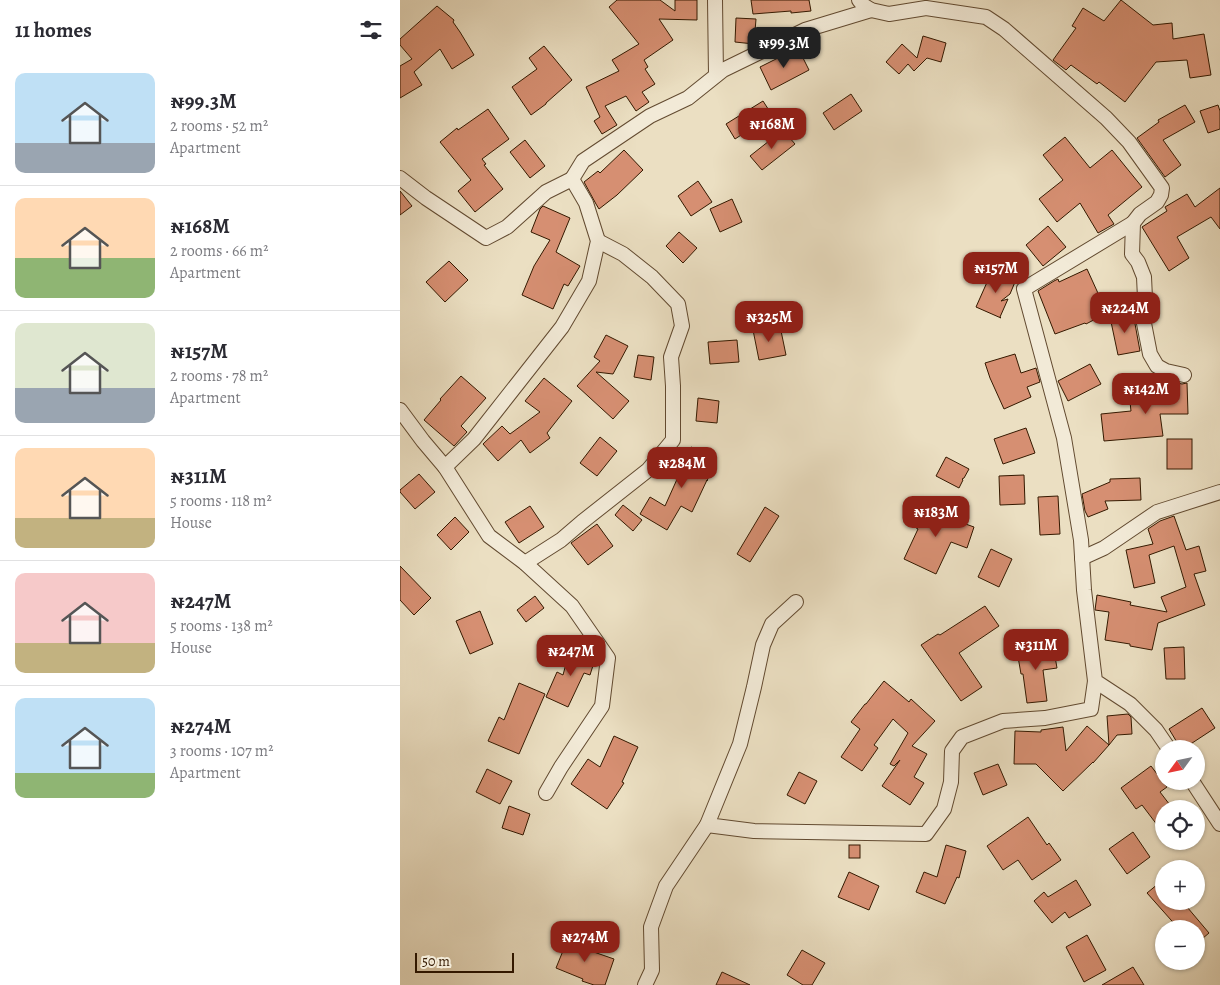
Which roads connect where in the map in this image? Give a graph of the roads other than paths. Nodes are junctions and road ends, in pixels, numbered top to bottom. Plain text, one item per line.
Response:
1 (715, 0) edge
2 (859, 0) edge
3 (871, 10) junction
4 (716, 75) junction
5 (400, 178) edge
6 (572, 179) junction
7 (1133, 223) junction
8 (598, 241) junction
9 (1184, 375) dead end
10 (400, 410) edge
11 (445, 467) junction
12 (1220, 492) edge
13 (1082, 558) junction
14 (525, 563) junction
15 (796, 602) dead end
16 (1095, 681) junction
17 (1163, 740) edge
18 (1198, 790) edge
19 (546, 793) dead end
20 (1220, 824) edge
21 (706, 825) junction
22 (645, 985) edge

1 - 4 street
2 - 3 street
3 - 4 street
3 - 7 street
4 - 6 street
5 - 6 street
6 - 8 street
7 - 9 street
7 - 13 street
8 - 11 street
8 - 14 street
10 - 11 street
11 - 14 street
12 - 13 street
13 - 16 street
14 - 19 street
15 - 21 street
16 - 17 street
16 - 21 street
18 - 20 street
21 - 22 street

